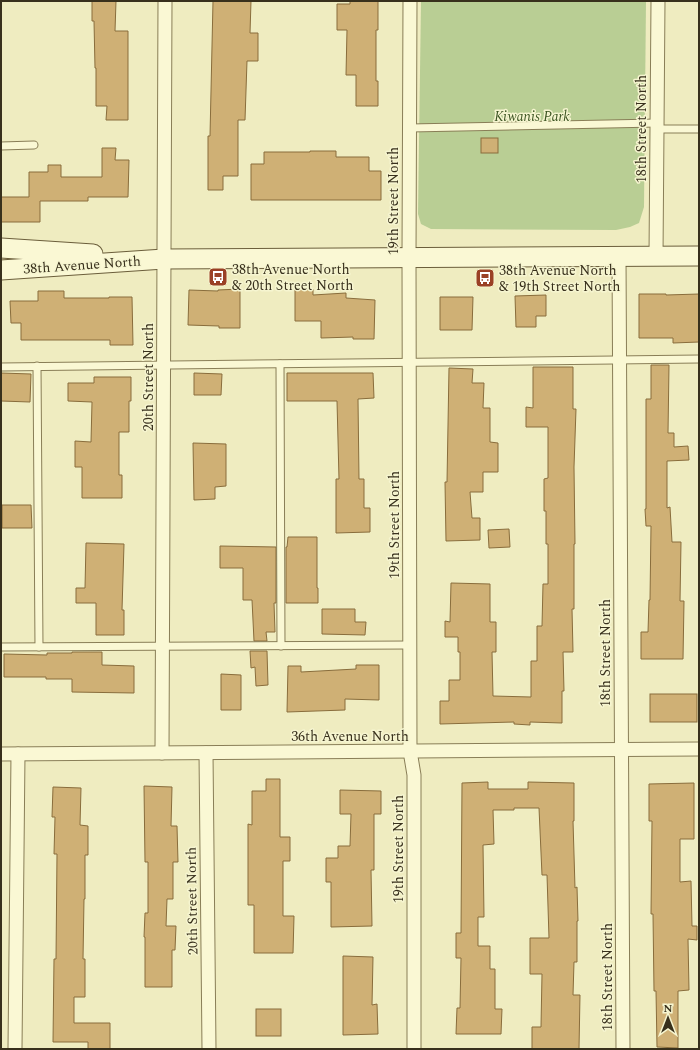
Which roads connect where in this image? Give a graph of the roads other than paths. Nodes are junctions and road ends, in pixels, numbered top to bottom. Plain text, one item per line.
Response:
1 (165, 1) edge
2 (410, 1) edge
3 (658, 1) edge
4 (657, 126) junction
5 (410, 128) junction
6 (699, 129) edge
7 (34, 145) dead end
8 (1, 146) edge
9 (1, 248) edge
10 (619, 256) junction
11 (656, 256) junction
12 (699, 256) edge
13 (409, 258) junction
14 (164, 259) junction
15 (1, 270) edge
16 (699, 359) edge
17 (619, 360) junction
18 (409, 362) junction
19 (280, 364) junction
20 (164, 365) junction
21 (37, 366) junction
22 (1, 367) edge
23 (410, 645) junction
24 (281, 646) junction
25 (1, 647) edge
26 (39, 647) junction
27 (163, 647) junction
28 (699, 749) edge
29 (621, 750) junction
30 (410, 751) junction
31 (162, 753) junction
32 (206, 753) junction
33 (1, 754) edge
34 (18, 754) junction
35 (15, 1049) edge
36 (210, 1049) edge
37 (414, 1049) edge
38 (623, 1049) edge

1 - 14 street, 20th Street North
2 - 5 street, 19th Street North
3 - 4 street, 18th Street North
4 - 5 lane
4 - 6 lane
4 - 11 street, 18th Street North
5 - 13 street, 19th Street North
7 - 8 lane
9 - 14 main road, 38th Avenue North
10 - 11 main road, 38th Avenue North
10 - 13 main road, 38th Avenue North
10 - 17 street, 18th Street North
11 - 12 main road, 38th Avenue North
13 - 14 main road, 38th Avenue North
13 - 18 street, 19th Street North
14 - 15 main road, 38th Avenue North
14 - 20 street, 20th Street North
16 - 17 lane
17 - 18 lane
17 - 29 street, 18th Street North
18 - 19 lane
18 - 23 street, 19th Street North
19 - 20 lane
19 - 24 lane
20 - 21 lane
20 - 27 street, 20th Street North
21 - 22 lane
21 - 26 lane
23 - 24 lane
23 - 30 street, 19th Street North
24 - 27 lane
25 - 26 lane
26 - 27 lane
27 - 31 street, 20th Street North
28 - 29 street, 36th Avenue North
29 - 30 street, 36th Avenue North
29 - 38 street, 18th Street North
30 - 32 street, 36th Avenue North
30 - 37 street, 19th Street North
31 - 32 street, 36th Avenue North
31 - 34 street, 36th Avenue North
32 - 36 street, 20th Street North
33 - 34 street, 36th Avenue North
34 - 35 street

